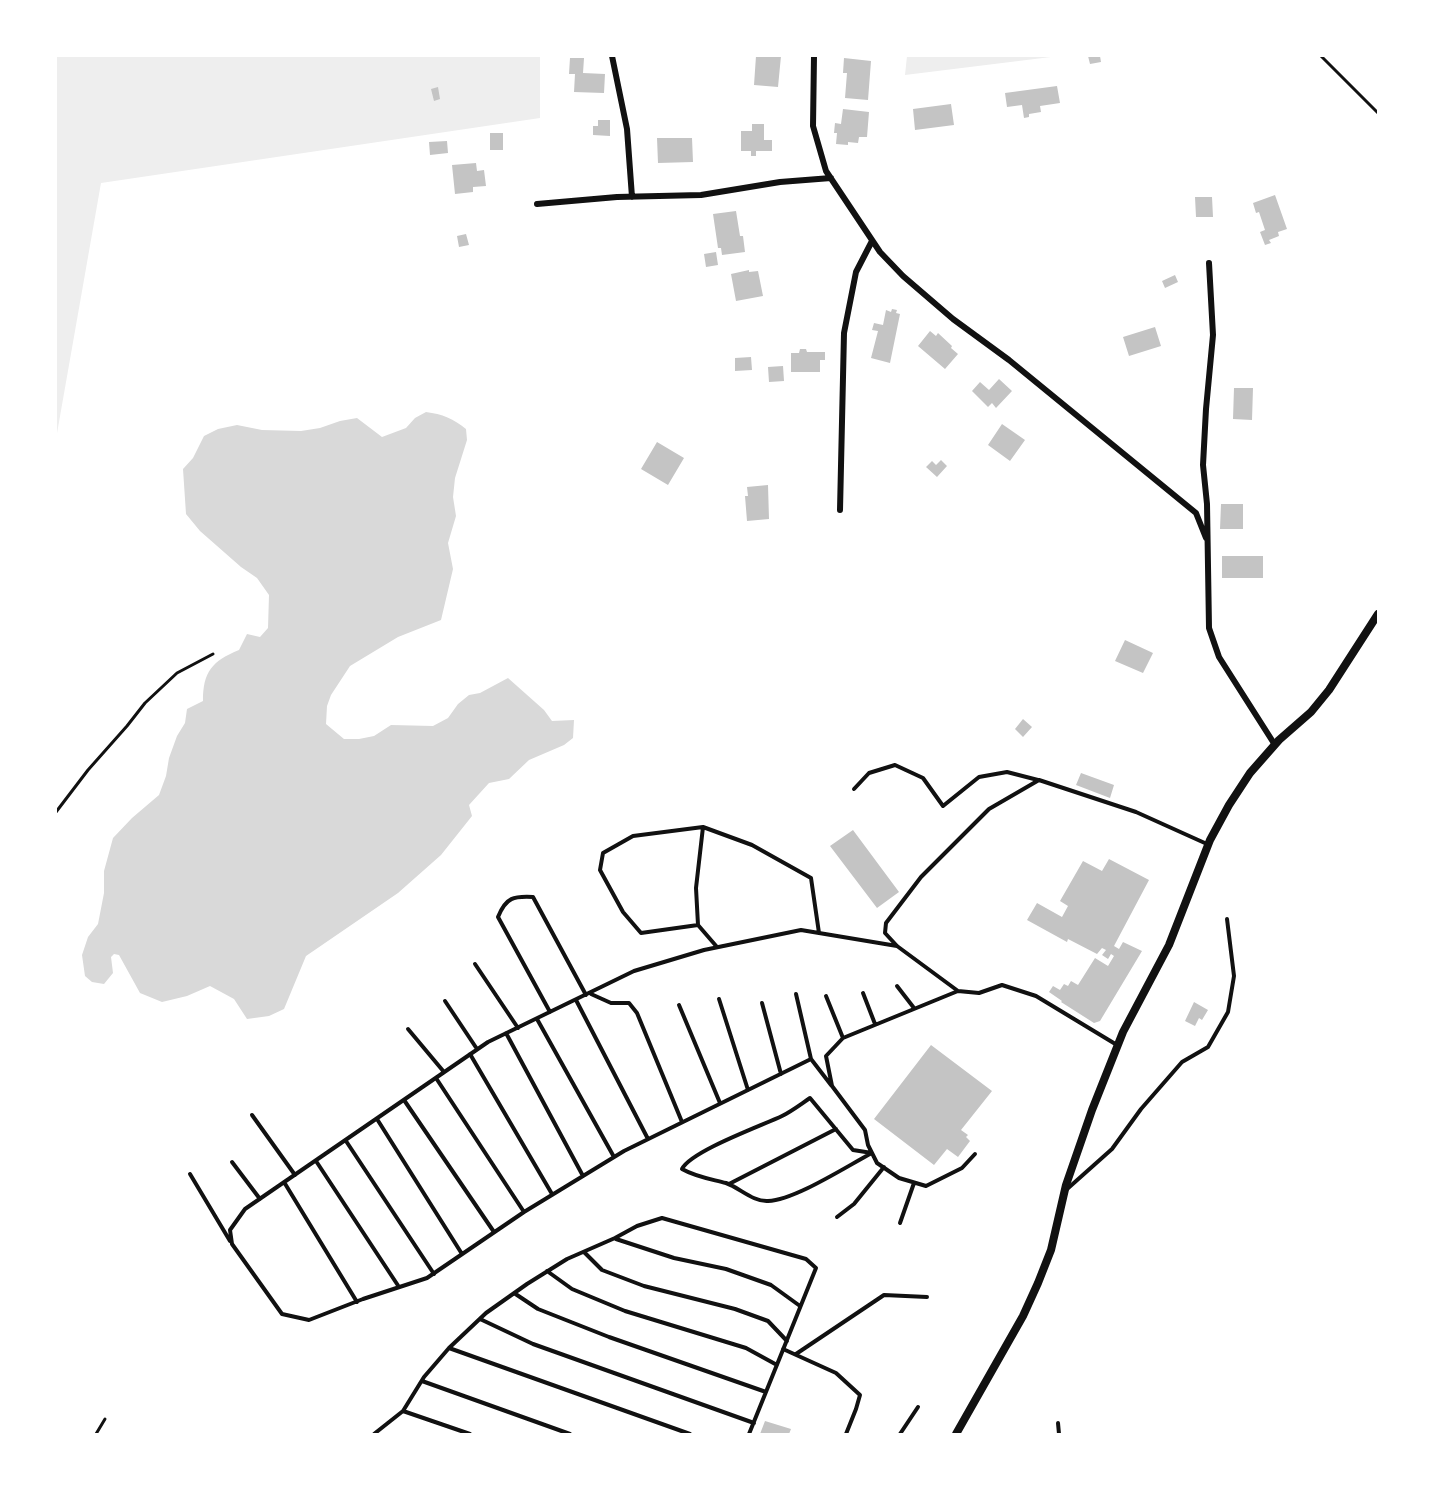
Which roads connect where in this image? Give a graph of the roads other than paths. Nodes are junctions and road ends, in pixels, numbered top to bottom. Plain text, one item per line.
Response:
1 (612, 56) edge
2 (814, 56) edge
3 (831, 178) junction
4 (632, 197) junction
5 (537, 204) dead end
6 (872, 241) junction
7 (1209, 263) dead end
8 (840, 510) dead end
9 (1206, 538) junction
10 (1378, 614) edge
11 (1275, 745) junction
12 (1039, 780) junction
13 (854, 789) dead end
14 (702, 827) junction
15 (1208, 844) junction
16 (1227, 919) dead end
17 (698, 925) junction
18 (819, 933) junction
19 (897, 946) junction
20 (718, 947) junction
21 (475, 964) dead end
22 (897, 986) dead end
23 (958, 991) junction
24 (863, 993) dead end
25 (588, 994) junction
26 (796, 994) dead end
27 (826, 996) dead end
28 (720, 999) dead end
29 (576, 1000) junction
30 (445, 1002) dead end
31 (762, 1003) dead end
32 (679, 1005) dead end
33 (914, 1008) junction
34 (550, 1012) junction
35 (537, 1019) junction
36 (875, 1024) junction
37 (518, 1028) junction
38 (408, 1029) dead end
39 (506, 1033) junction
40 (843, 1038) junction
41 (1118, 1046) junction
42 (477, 1049) junction
43 (471, 1054) junction
44 (812, 1059) junction
45 (444, 1072) junction
46 (781, 1074) junction
47 (436, 1078) junction
48 (832, 1086) junction
49 (748, 1090) junction
50 (404, 1100) junction
51 (720, 1103) junction
52 (252, 1115) dead end
53 (377, 1119) junction
54 (682, 1122) junction
55 (836, 1129) junction
56 (648, 1139) junction
57 (346, 1141) junction
58 (872, 1152) junction
59 (975, 1154) dead end
60 (614, 1157) junction
61 (316, 1161) junction
62 (232, 1162) dead end
63 (884, 1167) junction
64 (190, 1174) dead end
65 (295, 1175) junction
66 (583, 1176) junction
67 (284, 1182) junction
68 (914, 1182) junction
69 (729, 1184) junction
70 (1065, 1192) junction
71 (552, 1194) junction
72 (260, 1199) junction
73 (524, 1212) junction
74 (837, 1217) dead end
75 (900, 1223) dead end
76 (494, 1232) junction
77 (615, 1239) junction
78 (232, 1244) junction
79 (584, 1252) junction
80 (462, 1254) junction
81 (548, 1271) junction
82 (434, 1274) junction
83 (399, 1287) junction
84 (514, 1293) junction
85 (927, 1296) dead end
86 (357, 1302) junction
87 (801, 1306) junction
88 (480, 1319) junction
89 (787, 1341) junction
90 (448, 1348) junction
91 (783, 1349) junction
92 (796, 1354) junction
93 (777, 1365) junction
94 (422, 1381) junction
95 (766, 1392) junction
96 (918, 1407) dead end
97 (403, 1411) junction
98 (754, 1423) junction
99 (1058, 1423) dead end
100 (374, 1434) edge
101 (470, 1434) edge
102 (570, 1434) edge
103 (690, 1434) edge
104 (749, 1434) edge
105 (846, 1434) edge
106 (900, 1434) edge
107 (956, 1434) edge
108 (1059, 1434) edge

1 - 4 street
2 - 3 street
3 - 4 street
3 - 6 street
4 - 5 street
6 - 8 street
6 - 9 street
7 - 9 street
9 - 11 street
10 - 11 street
11 - 15 street
12 - 13 lane
12 - 15 lane
12 - 19 lane
14 - 17 lane
14 - 17 lane
14 - 18 lane
15 - 41 street
16 - 70 lane
17 - 20 lane
18 - 19 lane
18 - 20 lane
19 - 23 lane
20 - 25 lane
21 - 37 lane
22 - 33 lane
23 - 33 lane
23 - 41 lane
24 - 36 lane
25 - 29 lane
25 - 34 lane
25 - 54 lane
26 - 44 lane
27 - 40 lane
28 - 49 lane
29 - 34 lane
29 - 56 lane
30 - 42 lane
31 - 46 lane
32 - 51 lane
33 - 36 lane
34 - 35 lane
35 - 37 lane
35 - 60 lane
36 - 40 lane
37 - 39 lane
38 - 45 lane
39 - 42 lane
39 - 66 lane
40 - 48 lane
41 - 70 street
42 - 43 lane
43 - 45 lane
43 - 71 lane
44 - 46 lane
44 - 48 lane
45 - 47 lane
46 - 49 lane
47 - 50 lane
47 - 73 lane
48 - 58 lane
49 - 51 lane
50 - 53 lane
50 - 76 lane
51 - 54 lane
52 - 65 lane
53 - 57 lane
53 - 80 lane
54 - 56 lane
55 - 58 lane
55 - 69 lane
55 - 69 lane
56 - 60 lane
57 - 61 lane
57 - 82 lane
58 - 63 lane
58 - 69 lane
59 - 68 lane
60 - 66 lane
61 - 65 lane
61 - 83 lane
62 - 72 lane
63 - 68 lane
63 - 74 lane
64 - 78 lane
65 - 67 lane
66 - 71 lane
67 - 72 lane
67 - 86 lane
68 - 75 lane
70 - 107 street
71 - 73 lane
72 - 78 lane
73 - 76 lane
76 - 80 lane
77 - 79 lane
77 - 87 lane
77 - 87 lane
78 - 86 lane
79 - 81 lane
79 - 89 lane
80 - 82 lane
81 - 84 lane
81 - 93 lane
82 - 83 lane
83 - 86 lane
84 - 88 lane
84 - 95 lane
85 - 92 lane
87 - 89 lane
88 - 90 lane
88 - 98 lane
89 - 91 lane
90 - 94 lane
90 - 103 lane
91 - 92 lane
91 - 93 lane
92 - 105 lane
93 - 95 lane
94 - 97 lane
94 - 102 lane
95 - 98 lane
96 - 106 lane
97 - 100 lane
97 - 101 lane
98 - 104 lane
99 - 108 lane

